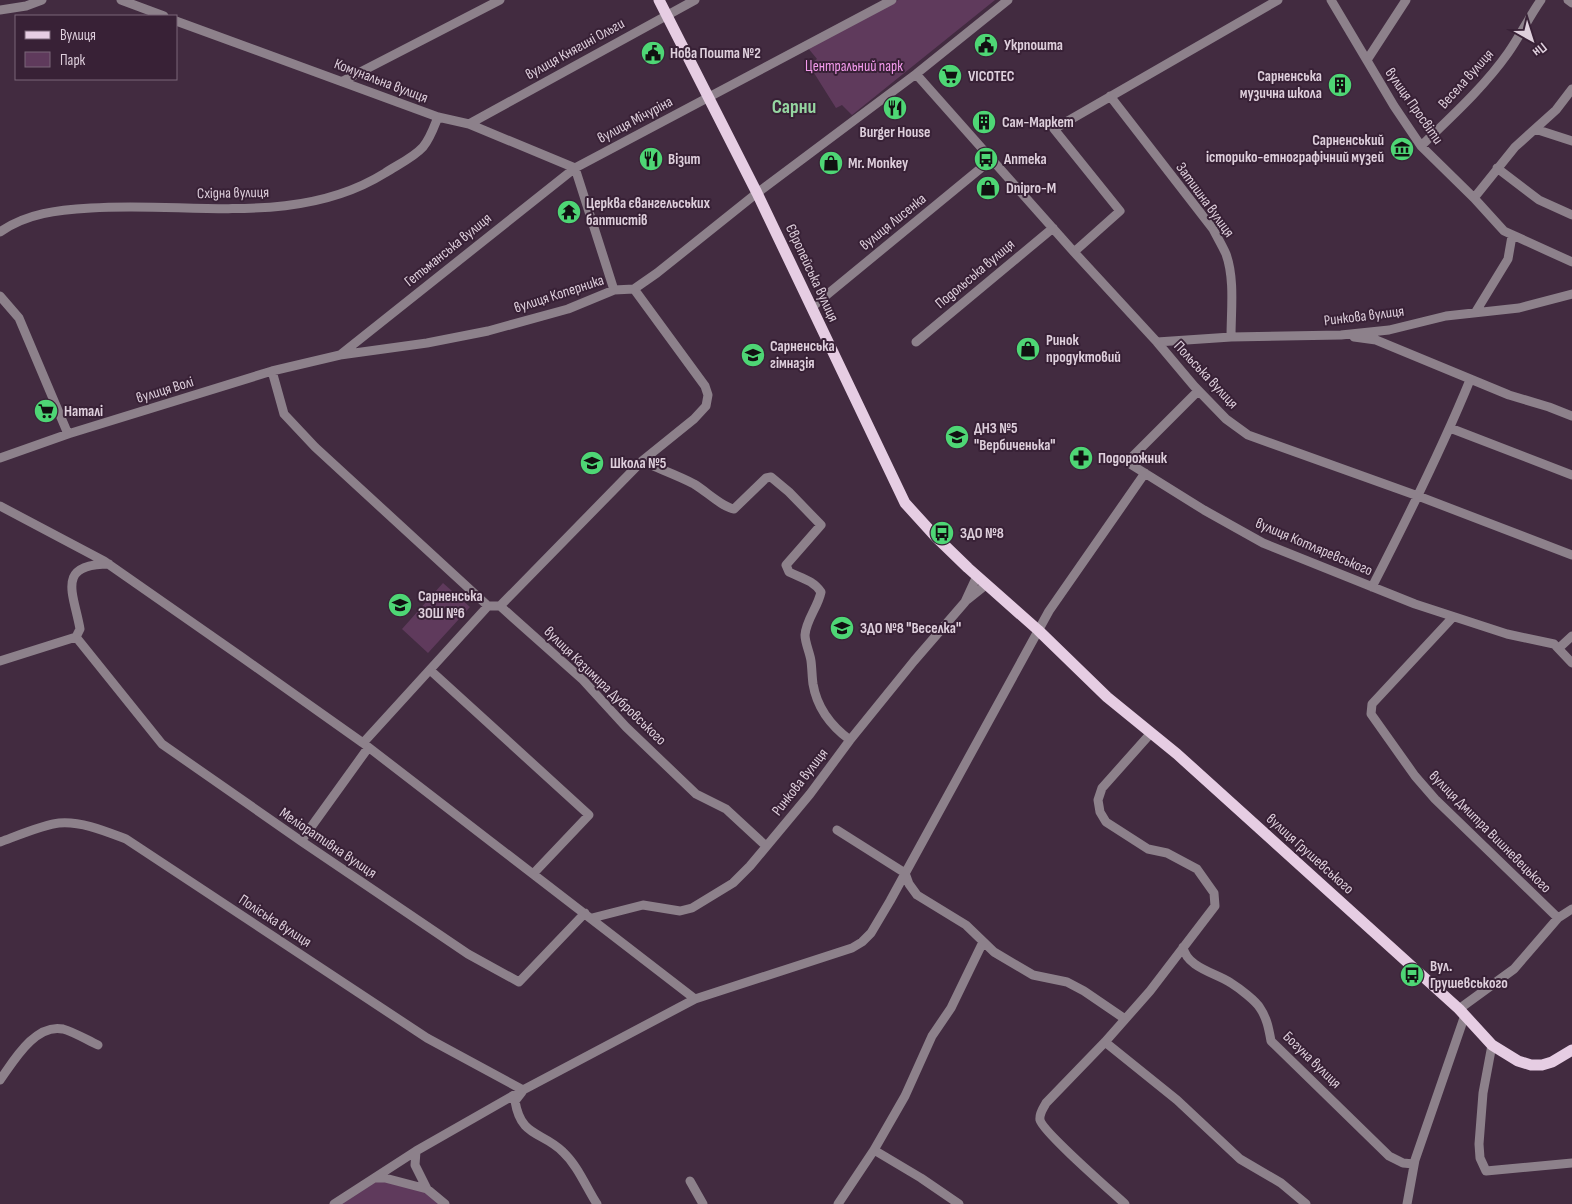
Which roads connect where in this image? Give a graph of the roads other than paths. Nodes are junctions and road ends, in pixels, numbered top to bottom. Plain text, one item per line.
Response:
1 (42, 0) edge
2 (121, 0) edge
3 (500, 0) edge
4 (659, 0) edge
5 (695, 0) edge
6 (892, 0) edge
7 (1008, 0) edge
8 (1278, 0) edge
9 (1332, 0) edge
10 (1406, 0) edge
11 (1541, 0) edge
12 (1568, 0) edge
13 (1572, 3) edge
14 (0, 10) edge
15 (666, 14) junction
16 (161, 15) edge
17 (178, 22) edge
18 (1367, 60) junction
19 (916, 74) junction
20 (343, 80) junction
21 (1572, 89) edge
22 (1110, 96) junction
23 (708, 98) junction
24 (438, 117) junction
25 (469, 124) junction
26 (1535, 129) junction
27 (1572, 141) edge
28 (1422, 146) junction
29 (992, 159) junction
30 (575, 168) junction
31 (1497, 168) junction
32 (757, 193) junction
33 (1474, 198) junction
34 (1572, 215) edge
35 (1053, 228) junction
36 (0, 232) edge
37 (1512, 236) junction
38 (1074, 252) junction
39 (1572, 262) edge
40 (634, 289) junction
41 (614, 290) junction
42 (1572, 294) edge
43 (0, 296) edge
44 (812, 307) junction
45 (1475, 312) junction
46 (1341, 335) junction
47 (1232, 337) junction
48 (916, 342) dead end
49 (1157, 342) junction
50 (340, 355) junction
51 (272, 371) junction
52 (1470, 380) junction
53 (1198, 390) junction
54 (1572, 416) edge
55 (1450, 428) junction
56 (68, 434) junction
57 (2, 455) edge
58 (642, 461) junction
59 (1145, 473) junction
60 (1572, 475) edge
61 (1418, 496) junction
62 (0, 506) edge
63 (1572, 555) edge
64 (109, 564) junction
65 (977, 576) junction
66 (986, 584) junction
67 (1372, 587) junction
68 (965, 602) junction
69 (488, 606) junction
70 (500, 606) junction
71 (1453, 617) junction
72 (1038, 630) junction
73 (1572, 636) edge
74 (76, 637) junction
75 (1559, 648) junction
76 (0, 661) edge
77 (1572, 663) edge
78 (430, 670) junction
79 (1151, 733) junction
80 (850, 740) junction
81 (365, 745) junction
82 (837, 830) dead end
83 (0, 842) edge
84 (302, 842) junction
85 (766, 846) junction
86 (905, 873) junction
87 (532, 874) junction
88 (1572, 909) edge
89 (588, 916) junction
90 (1558, 918) junction
91 (983, 942) junction
92 (1183, 947) junction
93 (695, 999) junction
94 (1462, 1012) junction
95 (1125, 1019) junction
96 (1105, 1042) junction
97 (98, 1045) dead end
98 (1492, 1045) junction
99 (1572, 1050) edge
100 (0, 1080) edge
101 (523, 1090) junction
102 (874, 1150) junction
103 (416, 1151) junction
104 (1572, 1163) edge
105 (1414, 1164) junction
106 (374, 1178) junction
107 (690, 1181) dead end
108 (427, 1189) junction
109 (334, 1204) edge
110 (445, 1204) edge
111 (597, 1204) edge
112 (704, 1204) edge
113 (838, 1204) edge
114 (959, 1204) edge
115 (1125, 1204) edge
116 (1306, 1204) edge
117 (1407, 1204) edge

1 - 14 street
2 - 16 street
3 - 20 street
4 - 15 main road, Європейська вулиця
5 - 15 street, вулиця Княгині Ольги
6 - 23 street, вулиця Мічуріна
7 - 19 street
8 - 22 street
9 - 18 street, вулиця Просвіти
10 - 18 street
11 - 28 street, Весела вулиця
12 - 13 street
15 - 23 main road, Європейська вулиця
15 - 25 street, вулиця Княгині Ольги
17 - 20 street, Комунальна вулиця
18 - 28 street, вулиця Просвіти
19 - 29 street, Польська вулиця
19 - 32 street
20 - 24 street, Комунальна вулиця
21 - 26 street
22 - 38 street
22 - 47 street, Затишна вулиця
23 - 30 street, вулиця Мічуріна
23 - 32 main road, Європейська вулиця
24 - 25 street, Комунальна вулиця
24 - 36 street, Східна вулиця
25 - 30 street, Комунальна вулиця
26 - 27 street
26 - 31 street
28 - 33 street, вулиця Просвіти
29 - 35 street, Польська вулиця
29 - 44 street, вулиця Лисенка
30 - 41 street
30 - 50 street, Гетьманська вулиця
31 - 33 street
31 - 34 street
32 - 40 street
32 - 44 main road, Європейська вулиця
33 - 37 street, вулиця Просвіти
35 - 38 street, Польська вулиця
35 - 48 street, Подольська вулиця
37 - 39 street, вулиця Просвіти
37 - 45 street
38 - 49 street, Польська вулиця
40 - 41 street, вулиця Коперника
40 - 58 street
41 - 50 street, вулиця Коперника
42 - 45 street, Ринкова вулиця
43 - 56 street
44 - 65 main road, Європейська вулиця
45 - 46 street, Ринкова вулиця
46 - 47 street, Ринкова вулиця
46 - 52 street
47 - 49 street, Ринкова вулиця
49 - 53 street, Польська вулиця
50 - 51 street, вулиця Волі
51 - 56 street, вулиця Волі
51 - 69 street
52 - 54 street
52 - 55 street
53 - 59 street
53 - 61 street, Польська вулиця
55 - 60 street
55 - 61 street
56 - 57 street, вулиця Волі
58 - 70 street
58 - 80 street
59 - 67 street, вулиця Котляревського
59 - 72 street
61 - 63 street, Польська вулиця
61 - 67 street
62 - 64 street
64 - 74 street
64 - 81 street
65 - 66 main road, Європейська вулиця
65 - 68 street, Ринкова вулиця
66 - 68 street
66 - 72 main road, Європейська вулиця
67 - 71 street, вулиця Котляревського
68 - 80 street, Ринкова вулиця
69 - 70 street
69 - 78 street
70 - 85 street, вулиця Казимира Дубровського
71 - 75 street, вулиця Котляревського
71 - 90 street, вулиця Дмитра Вишневецького
72 - 79 main road, вулиця Грушевського
72 - 86 street
73 - 75 street
74 - 76 street
74 - 84 street, Меліоративна вулиця
75 - 77 street
78 - 81 street
78 - 87 street
79 - 92 street
79 - 94 main road, вулиця Грушевського
80 - 85 street, Ринкова вулиця
81 - 84 street
81 - 87 street
82 - 86 street
83 - 101 street, Поліська вулиця
84 - 89 street, Меліоративна вулиця
85 - 89 street, Ринкова вулиця
86 - 91 street
86 - 93 street
87 - 89 street
88 - 90 street
89 - 93 street
90 - 94 street
91 - 95 street
91 - 102 street
92 - 95 street
92 - 105 street, Богуна вулиця
93 - 101 street
94 - 98 main road, вулиця Грушевського
94 - 105 street
95 - 96 street
96 - 115 street
96 - 116 street
97 - 100 street
98 - 99 main road, вулиця Грушевського
98 - 104 street
101 - 103 street
101 - 111 street
102 - 113 street
102 - 114 street
103 - 106 street
103 - 108 street
105 - 117 street
106 - 108 street
106 - 109 street
107 - 112 street
108 - 110 street

